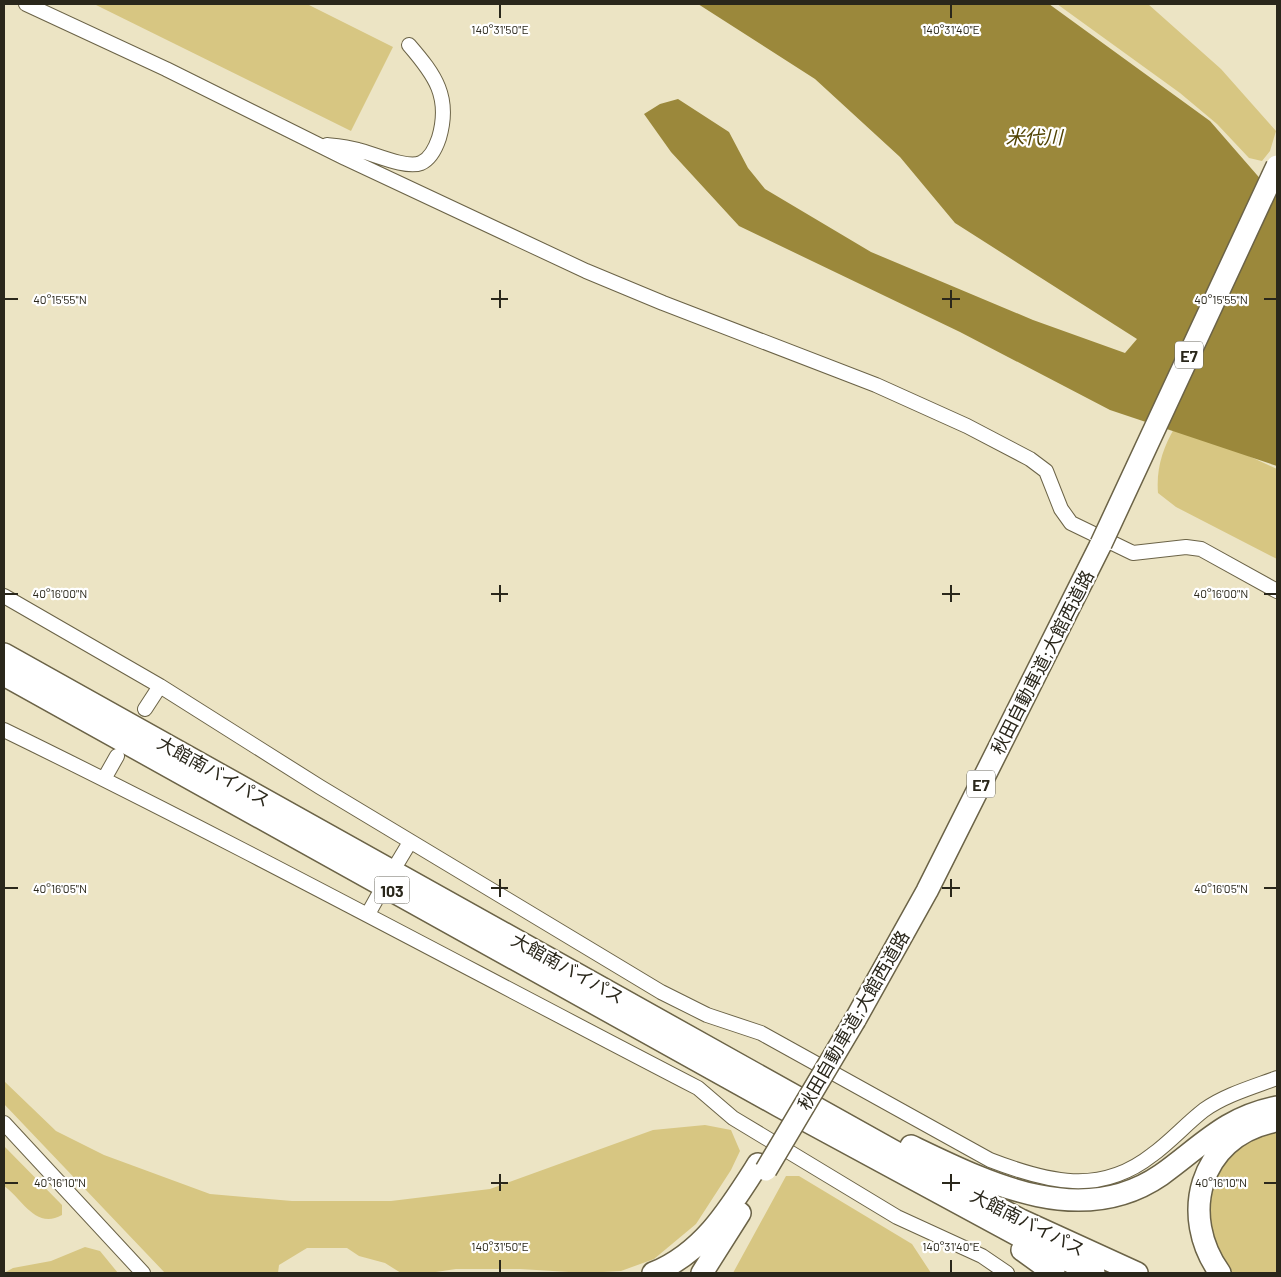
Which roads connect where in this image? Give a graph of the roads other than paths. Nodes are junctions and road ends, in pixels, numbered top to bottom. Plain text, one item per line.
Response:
1 (26, 4) edge
2 (409, 45) dead end
3 (314, 143) junction
4 (1277, 166) edge
5 (1277, 591) edge
6 (4, 596) edge
7 (4, 647) edge
8 (4, 654) edge
9 (4, 675) edge
10 (4, 680) edge
11 (160, 686) junction
12 (145, 708) dead end
13 (98, 716) junction
14 (4, 730) edge
15 (117, 756) dead end
16 (104, 779) junction
17 (410, 842) junction
18 (398, 862) dead end
19 (378, 896) dead end
20 (368, 914) junction
21 (724, 1055) junction
22 (1277, 1078) edge
23 (779, 1106) junction
24 (1277, 1107) edge
25 (1277, 1120) edge
26 (4, 1123) edge
27 (762, 1167) junction
28 (740, 1214) junction
29 (143, 1273) edge
30 (653, 1273) edge
31 (702, 1273) edge
32 (708, 1273) edge
33 (1007, 1273) edge
34 (1054, 1273) edge
35 (1094, 1273) edge
36 (1137, 1273) edge
37 (1220, 1273) edge

1 - 3 street
2 - 3 street
3 - 5 street
4 - 27 highway, 秋田自動車道;大館西道路 / E7, bridge
6 - 11 street
7 - 13 highway
8 - 13 highway, 大館南バイパス / 103
9 - 13 highway, 大館南バイパス / 103
10 - 13 highway
11 - 12 street
11 - 17 street
13 - 21 highway, 大館南バイパス / 103
13 - 23 highway, 大館南バイパス / 103
14 - 16 street
15 - 16 street
16 - 20 street
17 - 18 street
17 - 22 street
19 - 20 street
20 - 33 street
21 - 24 highway
21 - 36 highway, 大館南バイパス / 103
23 - 34 highway
23 - 35 highway, 大館南バイパス / 103
25 - 37 highway
26 - 29 street
27 - 28 highway, 秋田自動車道;大館西道路 / E7
27 - 30 highway
28 - 31 highway, 秋田自動車道;大館西道路 / E7
28 - 32 highway

